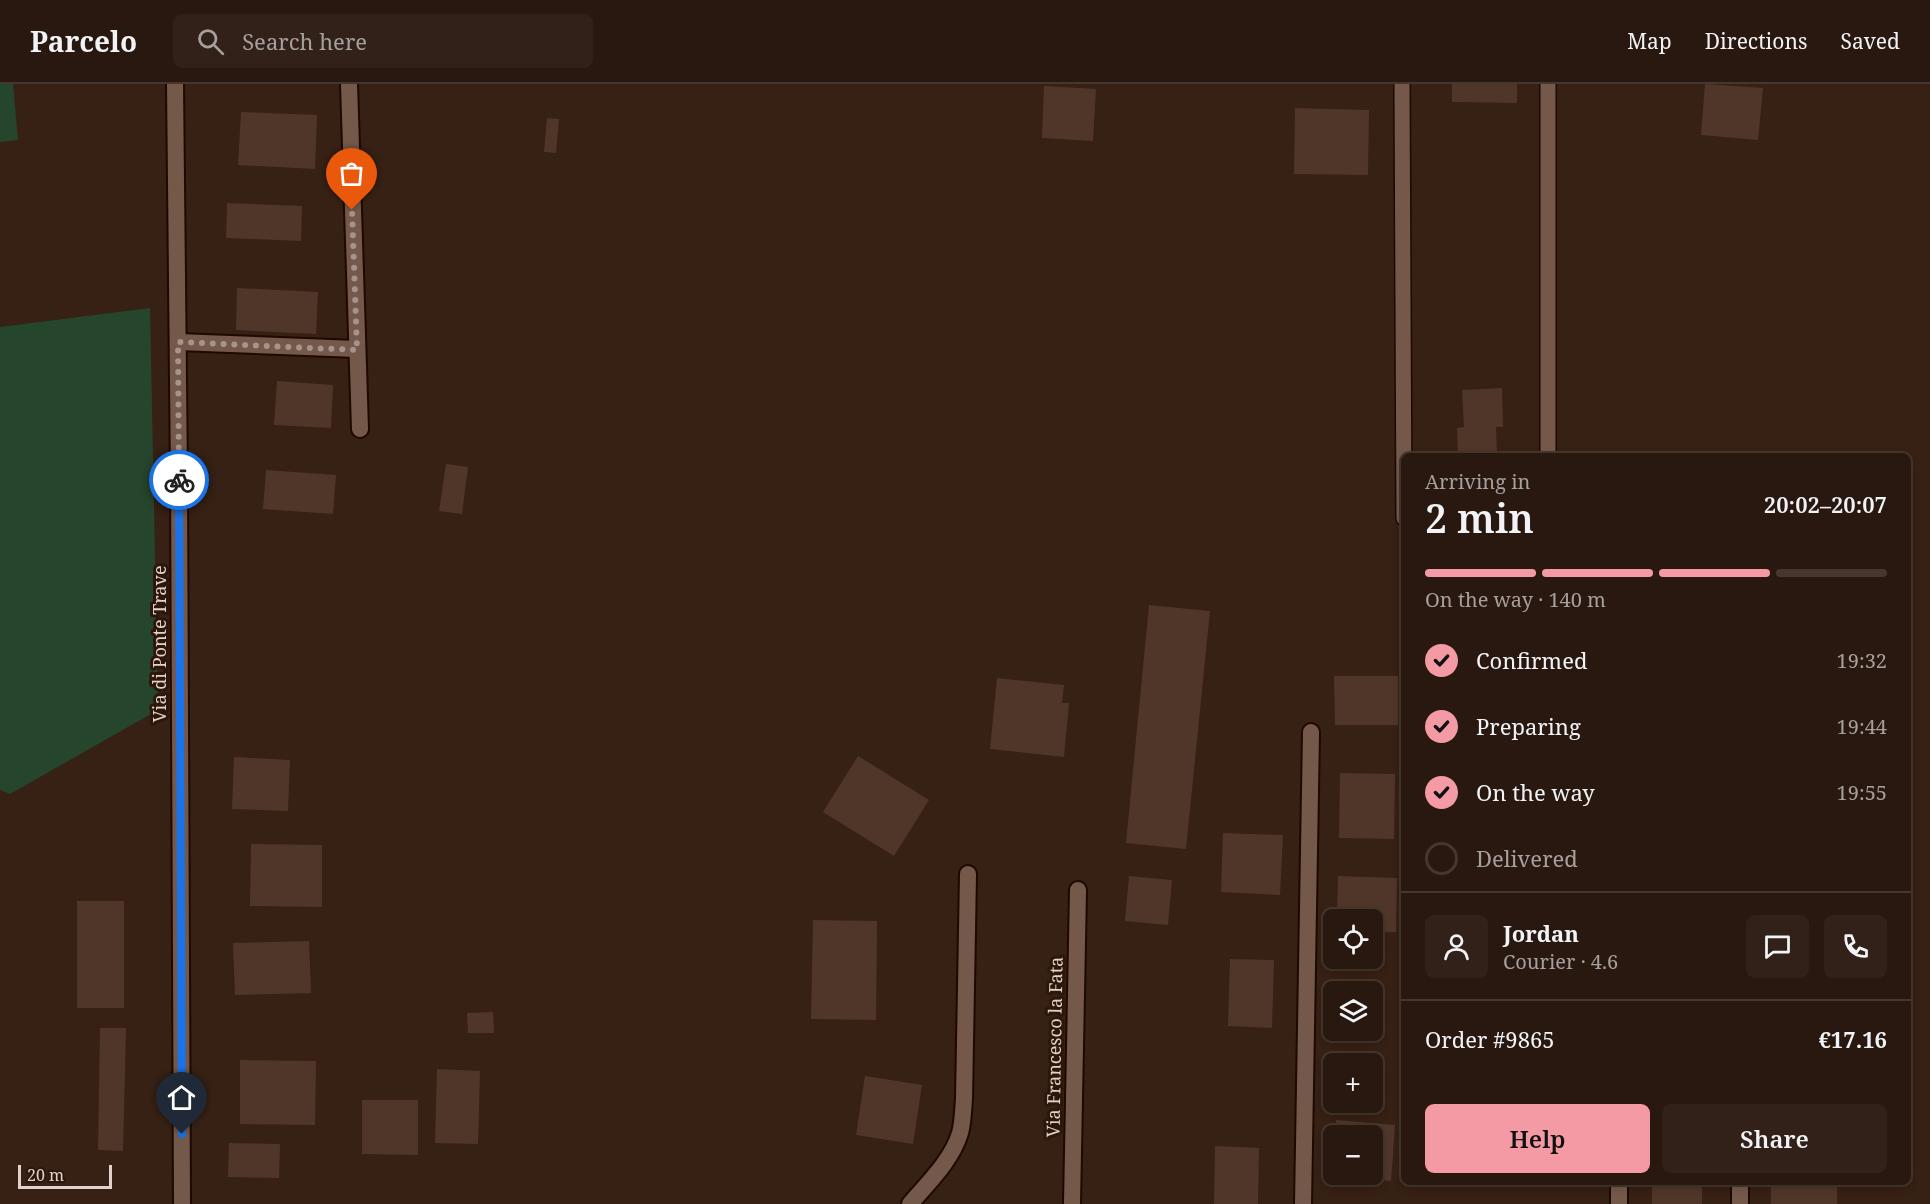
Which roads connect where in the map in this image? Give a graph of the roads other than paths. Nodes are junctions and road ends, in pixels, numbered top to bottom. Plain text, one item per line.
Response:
1 (175, 84) edge
2 (349, 84) edge
3 (1402, 84) edge
4 (1548, 84) edge
5 (178, 342) junction
6 (357, 350) junction
7 (360, 429) dead end
8 (1404, 453) edge
9 (1548, 453) edge
10 (1311, 732) dead end
11 (968, 874) dead end
12 (1078, 890) dead end
13 (1619, 1185) edge
14 (1740, 1185) edge
15 (182, 1204) edge
16 (910, 1204) edge
17 (1072, 1204) edge
18 (1303, 1204) edge
19 (1619, 1204) edge
20 (1740, 1204) edge

1 - 5 street, Via di Ponte Trave
2 - 6 street
3 - 8 lane
4 - 9 lane
5 - 6 street
5 - 15 street, Via di Ponte Trave
6 - 7 street
10 - 18 street
11 - 16 street
12 - 17 street, Via Francesco la Fata
13 - 19 street
14 - 20 street

